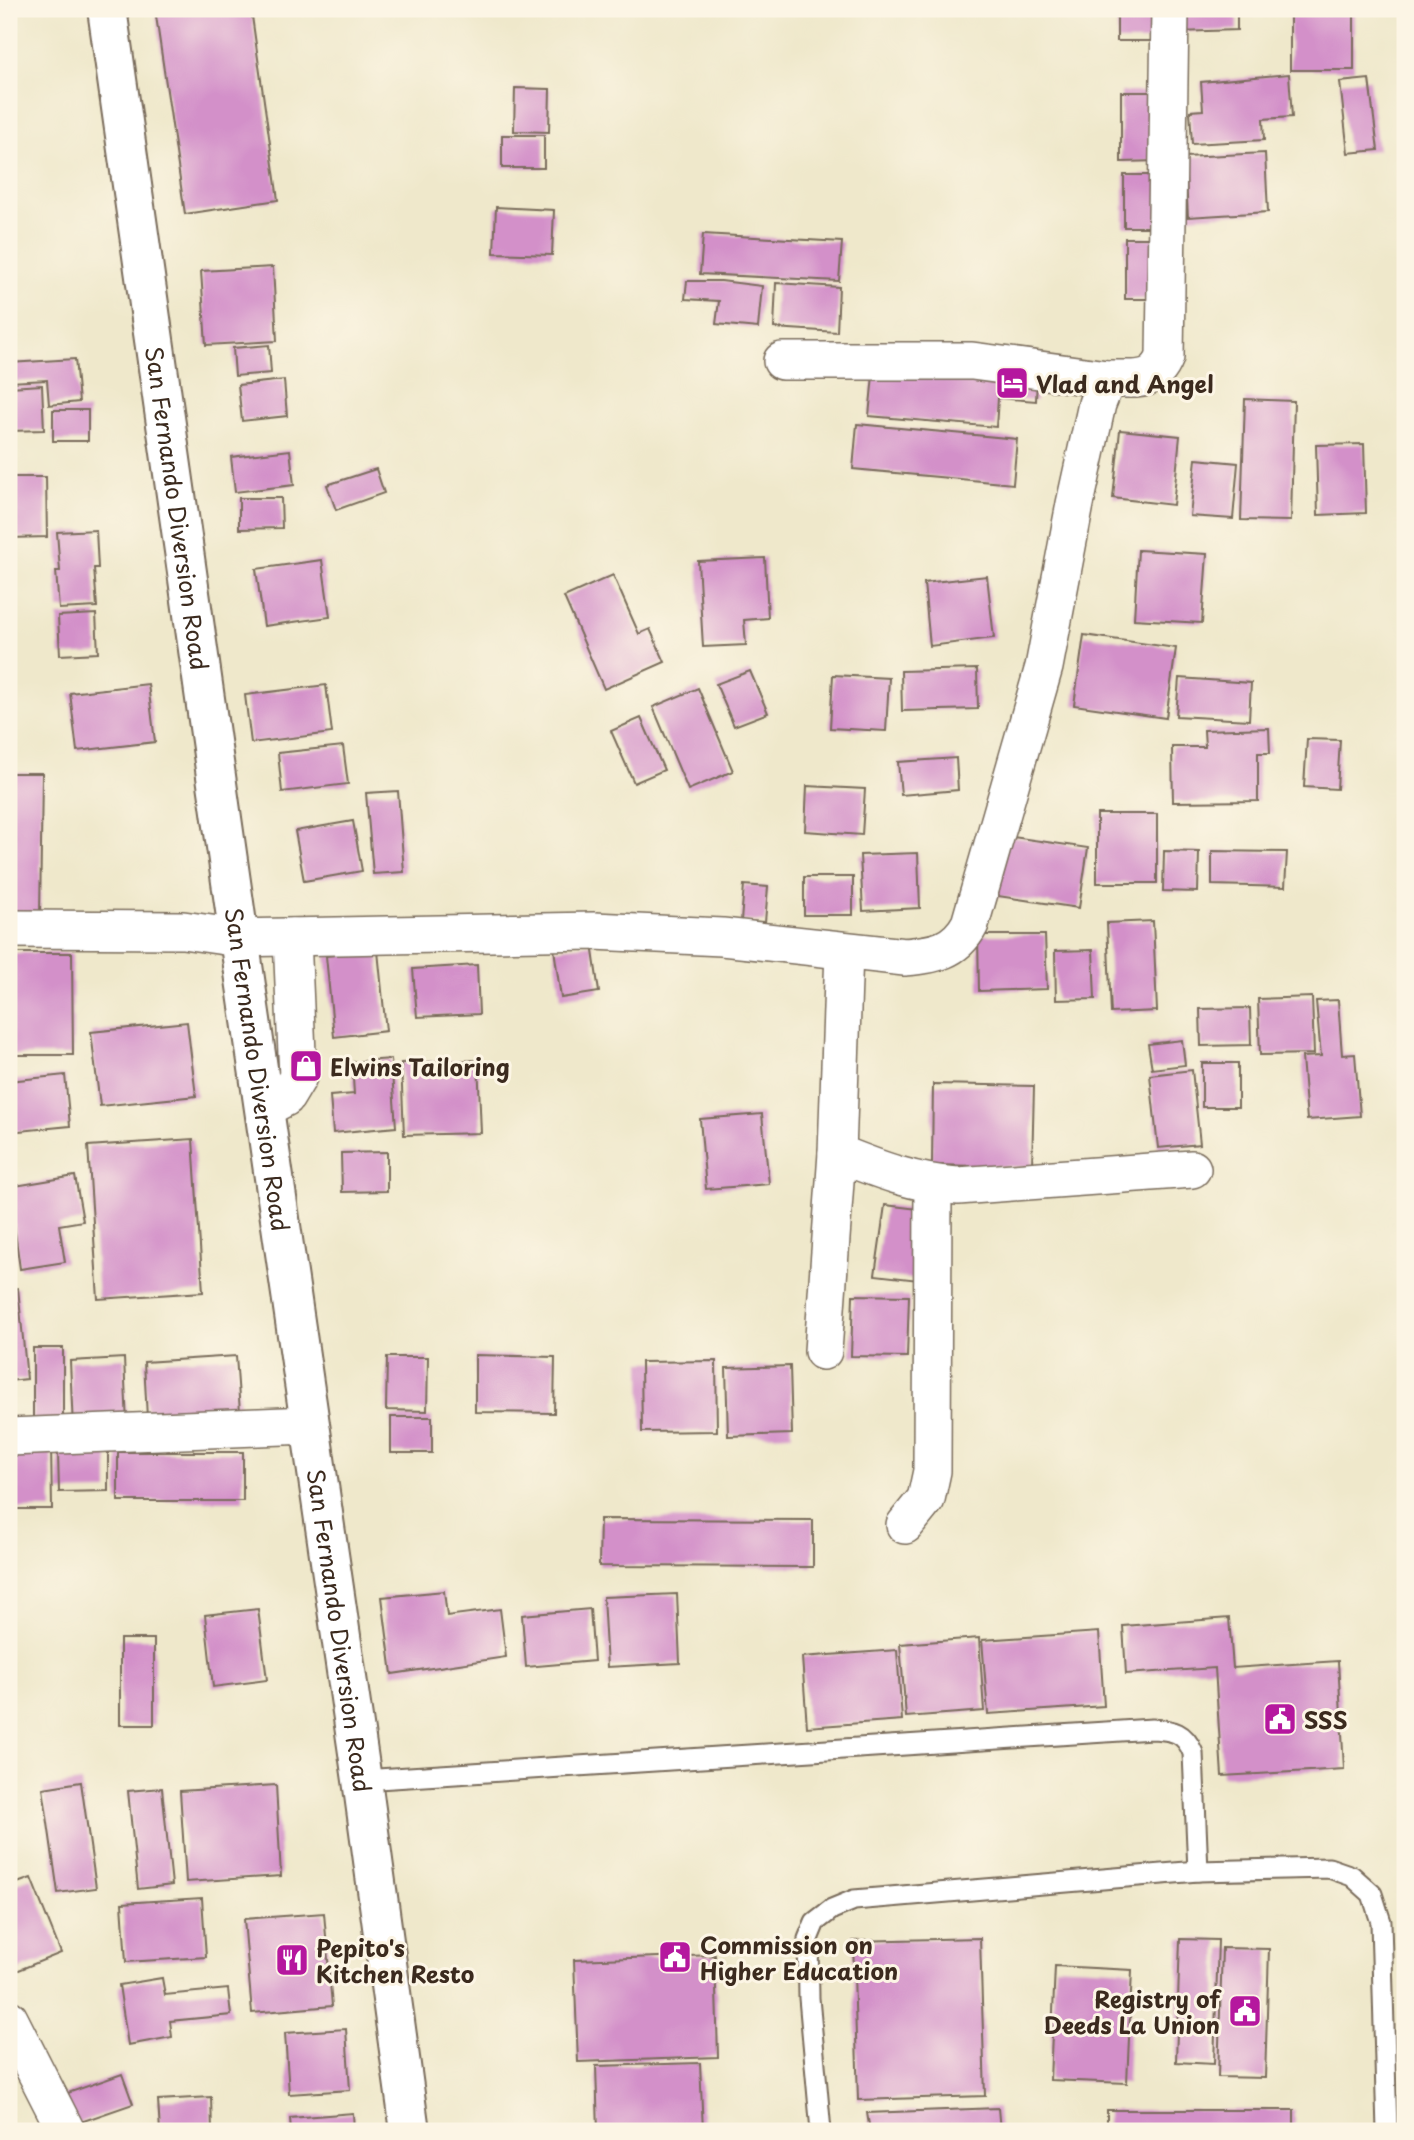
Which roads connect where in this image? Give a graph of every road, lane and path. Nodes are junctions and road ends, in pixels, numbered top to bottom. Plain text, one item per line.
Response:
1 (107, 9) edge
2 (1170, 9) edge
3 (782, 361) dead end
4 (1107, 379) junction
5 (9, 929) edge
6 (292, 937) junction
7 (239, 938) junction
8 (844, 951) junction
9 (265, 1108) junction
10 (837, 1153) junction
11 (1192, 1169) dead end
12 (933, 1185) junction
13 (823, 1351) dead end
14 (310, 1425) junction
15 (9, 1437) edge
16 (905, 1525) dead end
17 (362, 1780) junction
18 (1198, 1871) junction
19 (9, 2019) edge
20 (66, 2131) edge
21 (410, 2131) edge
22 (821, 2131) edge
23 (1387, 2131) edge

1 - 7 highway, San Fernando Diversion Road
2 - 4 street
3 - 4 street
4 - 8 street
5 - 7 street
6 - 7 street
6 - 8 street
6 - 9 street
7 - 9 highway, San Fernando Diversion Road
8 - 10 street
9 - 14 highway, San Fernando Diversion Road
10 - 12 street
10 - 13 street
11 - 12 street
12 - 16 street
14 - 15 street
14 - 17 highway, San Fernando Diversion Road
17 - 18 lane
17 - 21 highway, San Fernando Diversion Road
18 - 22 lane
18 - 23 lane
19 - 20 street

